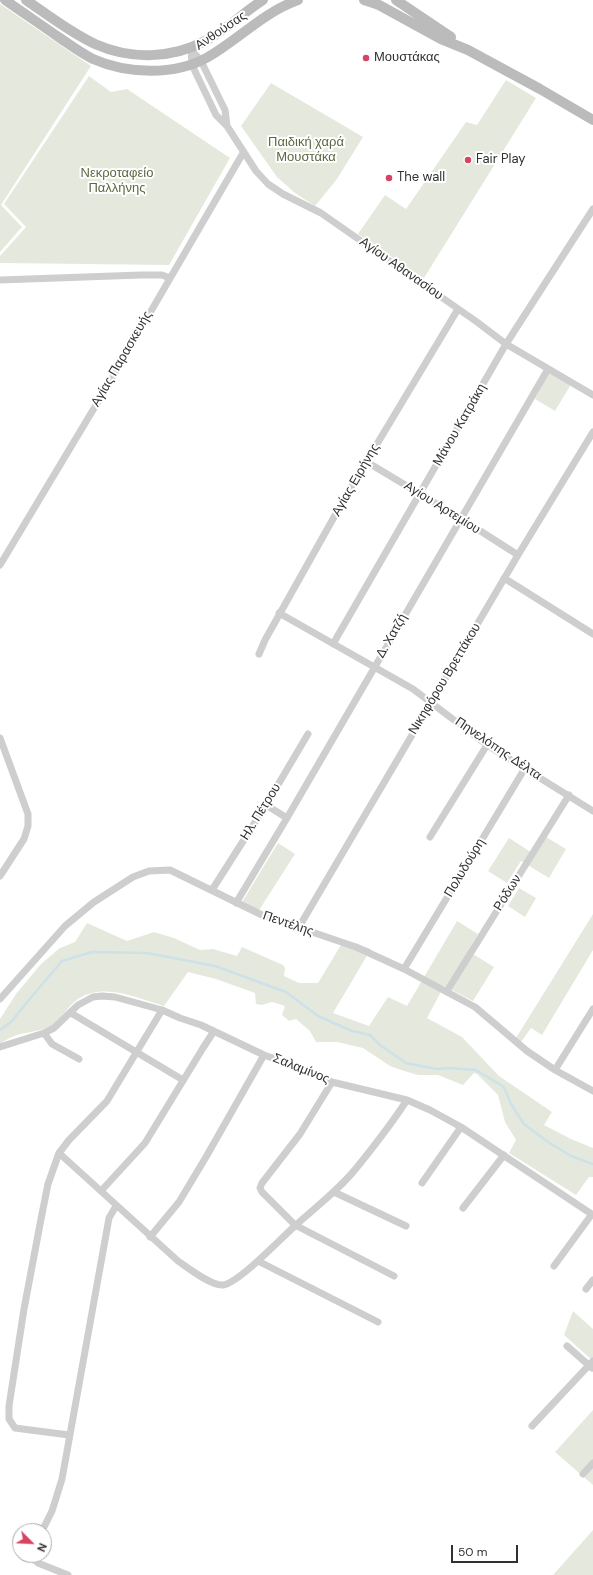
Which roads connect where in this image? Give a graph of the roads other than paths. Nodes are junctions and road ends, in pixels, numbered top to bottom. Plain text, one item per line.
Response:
1 (5, 0) edge
2 (26, 0) edge
3 (264, 0) edge
4 (298, 0) edge
5 (364, 0) edge
6 (396, 0) edge
7 (191, 49) junction
8 (468, 50) junction
9 (196, 63) junction
10 (592, 116) edge
11 (243, 153) junction
12 (593, 210) edge
13 (170, 278) junction
14 (0, 280) edge
15 (458, 309) junction
16 (506, 344) junction
17 (548, 369) junction
18 (593, 395) edge
19 (593, 432) edge
20 (367, 462) junction
21 (420, 494) junction
22 (460, 518) junction
23 (518, 555) junction
24 (0, 565) edge
25 (504, 578) junction
26 (279, 613) junction
27 (593, 634) edge
28 (333, 644) junction
29 (259, 654) dead end
30 (373, 667) junction
31 (431, 702) junction
32 (308, 734) dead end
33 (0, 738) edge
34 (487, 745) junction
35 (525, 768) junction
36 (569, 795) junction
37 (266, 805) junction
38 (593, 811) edge
39 (286, 818) junction
40 (430, 837) dead end
41 (0, 876) edge
42 (212, 890) junction
43 (236, 902) junction
44 (299, 927) junction
45 (404, 968) junction
46 (447, 991) junction
47 (0, 999) edge
48 (593, 1009) edge
49 (162, 1010) junction
50 (71, 1013) junction
51 (214, 1032) junction
52 (44, 1033) junction
53 (0, 1047) edge
54 (137, 1052) junction
55 (264, 1054) junction
56 (79, 1059) dead end
57 (556, 1070) junction
58 (183, 1080) junction
59 (332, 1082) junction
60 (593, 1091) edge
61 (407, 1100) junction
62 (461, 1127) junction
63 (58, 1154) junction
64 (504, 1155) junction
65 (422, 1183) dead end
66 (101, 1191) junction
67 (334, 1192) junction
68 (116, 1206) junction
69 (463, 1208) dead end
70 (592, 1214) edge
71 (295, 1225) junction
72 (406, 1226) dead end
73 (150, 1238) junction
74 (258, 1261) junction
75 (554, 1266) dead end
76 (394, 1276) dead end
77 (593, 1280) edge
78 (586, 1289) dead end
79 (378, 1322) dead end
80 (567, 1346) dead end
81 (592, 1365) edge
82 (532, 1426) dead end
83 (69, 1435) junction
84 (593, 1463) edge
85 (583, 1474) dead end
86 (46, 1523) edge
87 (38, 1563) edge
88 (68, 1575) edge

1 - 9 street, Ανθούσας
2 - 7 street, Ανθούσας
3 - 7 street, Ανθούσας
4 - 9 street, Ανθούσας
5 - 8 street
6 - 8 street
7 - 9 street, Αγίου Αθανασίου
8 - 10 street
9 - 11 street, Αγίου Αθανασίου
11 - 13 street, Αγίας Παρασκευής
11 - 15 street, Αγίου Αθανασίου
12 - 16 street, Μάνου Κατράκη
13 - 14 street
13 - 24 street, Αγίας Παρασκευής
15 - 16 street, Αγίου Αθανασίου
15 - 20 street, Αγίας Ειρήνης
16 - 17 street, Αγίου Αθανασίου
16 - 21 street, Μάνου Κατράκη
17 - 18 street, Αγίου Αθανασίου
17 - 22 street, Δ. Χατζή
19 - 23 street, Νικηφόρου Βρεττάκου
20 - 21 street, Αγίου Αρτεμίου
20 - 26 street, Αγίας Ειρήνης
21 - 22 street, Αγίου Αρτεμίου
21 - 28 street, Μάνου Κατράκη
22 - 23 street, Αγίου Αρτεμίου
22 - 30 street, Δ. Χατζή
23 - 25 street, Νικηφόρου Βρεττάκου
25 - 27 street
25 - 31 street, Νικηφόρου Βρεττάκου
26 - 28 street, Πηνελόπης Δέλτα
26 - 29 street, Αγίας Ειρήνης
28 - 30 street, Πηνελόπης Δέλτα
30 - 31 street, Πηνελόπης Δέλτα
30 - 39 street, Δ. Χατζή
31 - 34 street, Πηνελόπης Δέλτα
31 - 44 street, Νικηφόρου Βρεττάκου
32 - 37 street, Ηλ. Πέτρου
33 - 41 street
34 - 35 street, Πηνελόπης Δέλτα
34 - 40 street
35 - 36 street, Πηνελόπης Δέλτα
35 - 45 street, Πολυδούρη
36 - 38 street, Πηνελόπης Δέλτα
36 - 46 street, Ρόδων
37 - 39 street
37 - 42 street, Ηλ. Πέτρου
39 - 43 street, Δ. Χατζή
42 - 43 street, Πεντέλης
42 - 47 street, Πεντέλης
43 - 44 street, Πεντέλης
44 - 45 street, Πεντέλης
45 - 46 street, Πεντέλης
46 - 57 street, Πεντέλης
48 - 57 street
49 - 50 street, Σαλαμίνος
49 - 51 street, Σαλαμίνος
49 - 54 street
50 - 52 street, Σαλαμίνος
50 - 54 street
51 - 55 street, Σαλαμίνος
51 - 58 street
52 - 53 street, Σαλαμίνος
52 - 56 street
54 - 58 street
54 - 63 street
55 - 59 street, Σαλαμίνος
55 - 73 street
57 - 60 street, Πεντέλης
58 - 66 street
59 - 61 street, Σαλαμίνος
59 - 71 street
61 - 62 street, Σαλαμίνος
61 - 67 street
62 - 64 street, Σαλαμίνος
62 - 65 street
63 - 66 street
63 - 83 street
64 - 69 street
64 - 70 street, Σαλαμίνος
66 - 68 street
67 - 71 street
67 - 72 street
68 - 73 street
68 - 83 street
70 - 75 street
71 - 74 street
71 - 76 street
73 - 74 street
74 - 79 street
77 - 78 street
80 - 81 street
81 - 82 street
83 - 86 street
84 - 85 street
87 - 88 street

